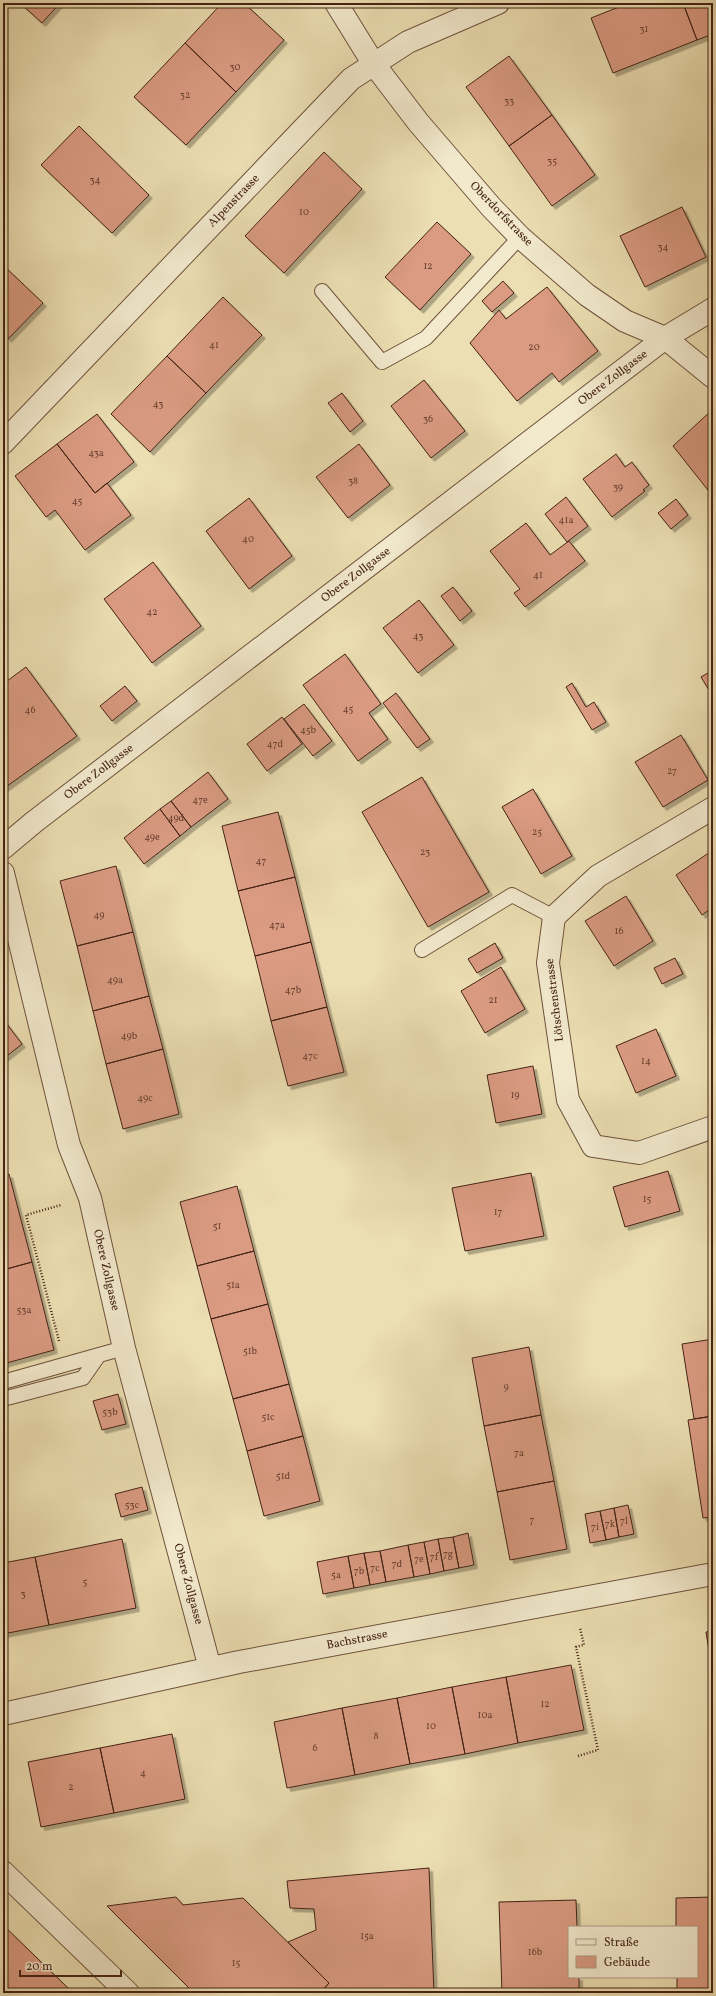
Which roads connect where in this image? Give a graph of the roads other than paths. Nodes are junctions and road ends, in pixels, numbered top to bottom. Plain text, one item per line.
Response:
1 (336, 3) edge
2 (498, 3) edge
3 (373, 63) junction
4 (520, 237) junction
5 (322, 291) dead end
6 (713, 309) edge
7 (665, 338) junction
8 (713, 376) edge
9 (3, 443) edge
10 (713, 808) edge
11 (3, 848) edge
12 (3, 873) edge
13 (554, 917) junction
14 (422, 950) dead end
15 (713, 1127) edge
16 (124, 1348) junction
17 (99, 1355) junction
18 (3, 1382) edge
19 (3, 1399) edge
20 (713, 1574) edge
21 (210, 1668) junction
22 (3, 1714) edge
23 (3, 1872) edge
24 (128, 1993) edge

1 - 3 street, Oberdorfstrasse
2 - 3 street, Alpenstrasse
3 - 4 street, Oberdorfstrasse
3 - 9 street, Alpenstrasse
4 - 5 lane
4 - 7 street, Oberdorfstrasse
6 - 7 street, Obere Zollgasse
7 - 8 street, Oberdorfstrasse
7 - 11 street, Obere Zollgasse
10 - 13 street
12 - 16 street, Obere Zollgasse
13 - 14 lane
13 - 15 street, Lötschenstrasse
16 - 17 lane
16 - 21 street, Obere Zollgasse
17 - 18 lane
17 - 19 lane
20 - 21 street, Bachstrasse
21 - 22 street, Bachstrasse
23 - 24 street

